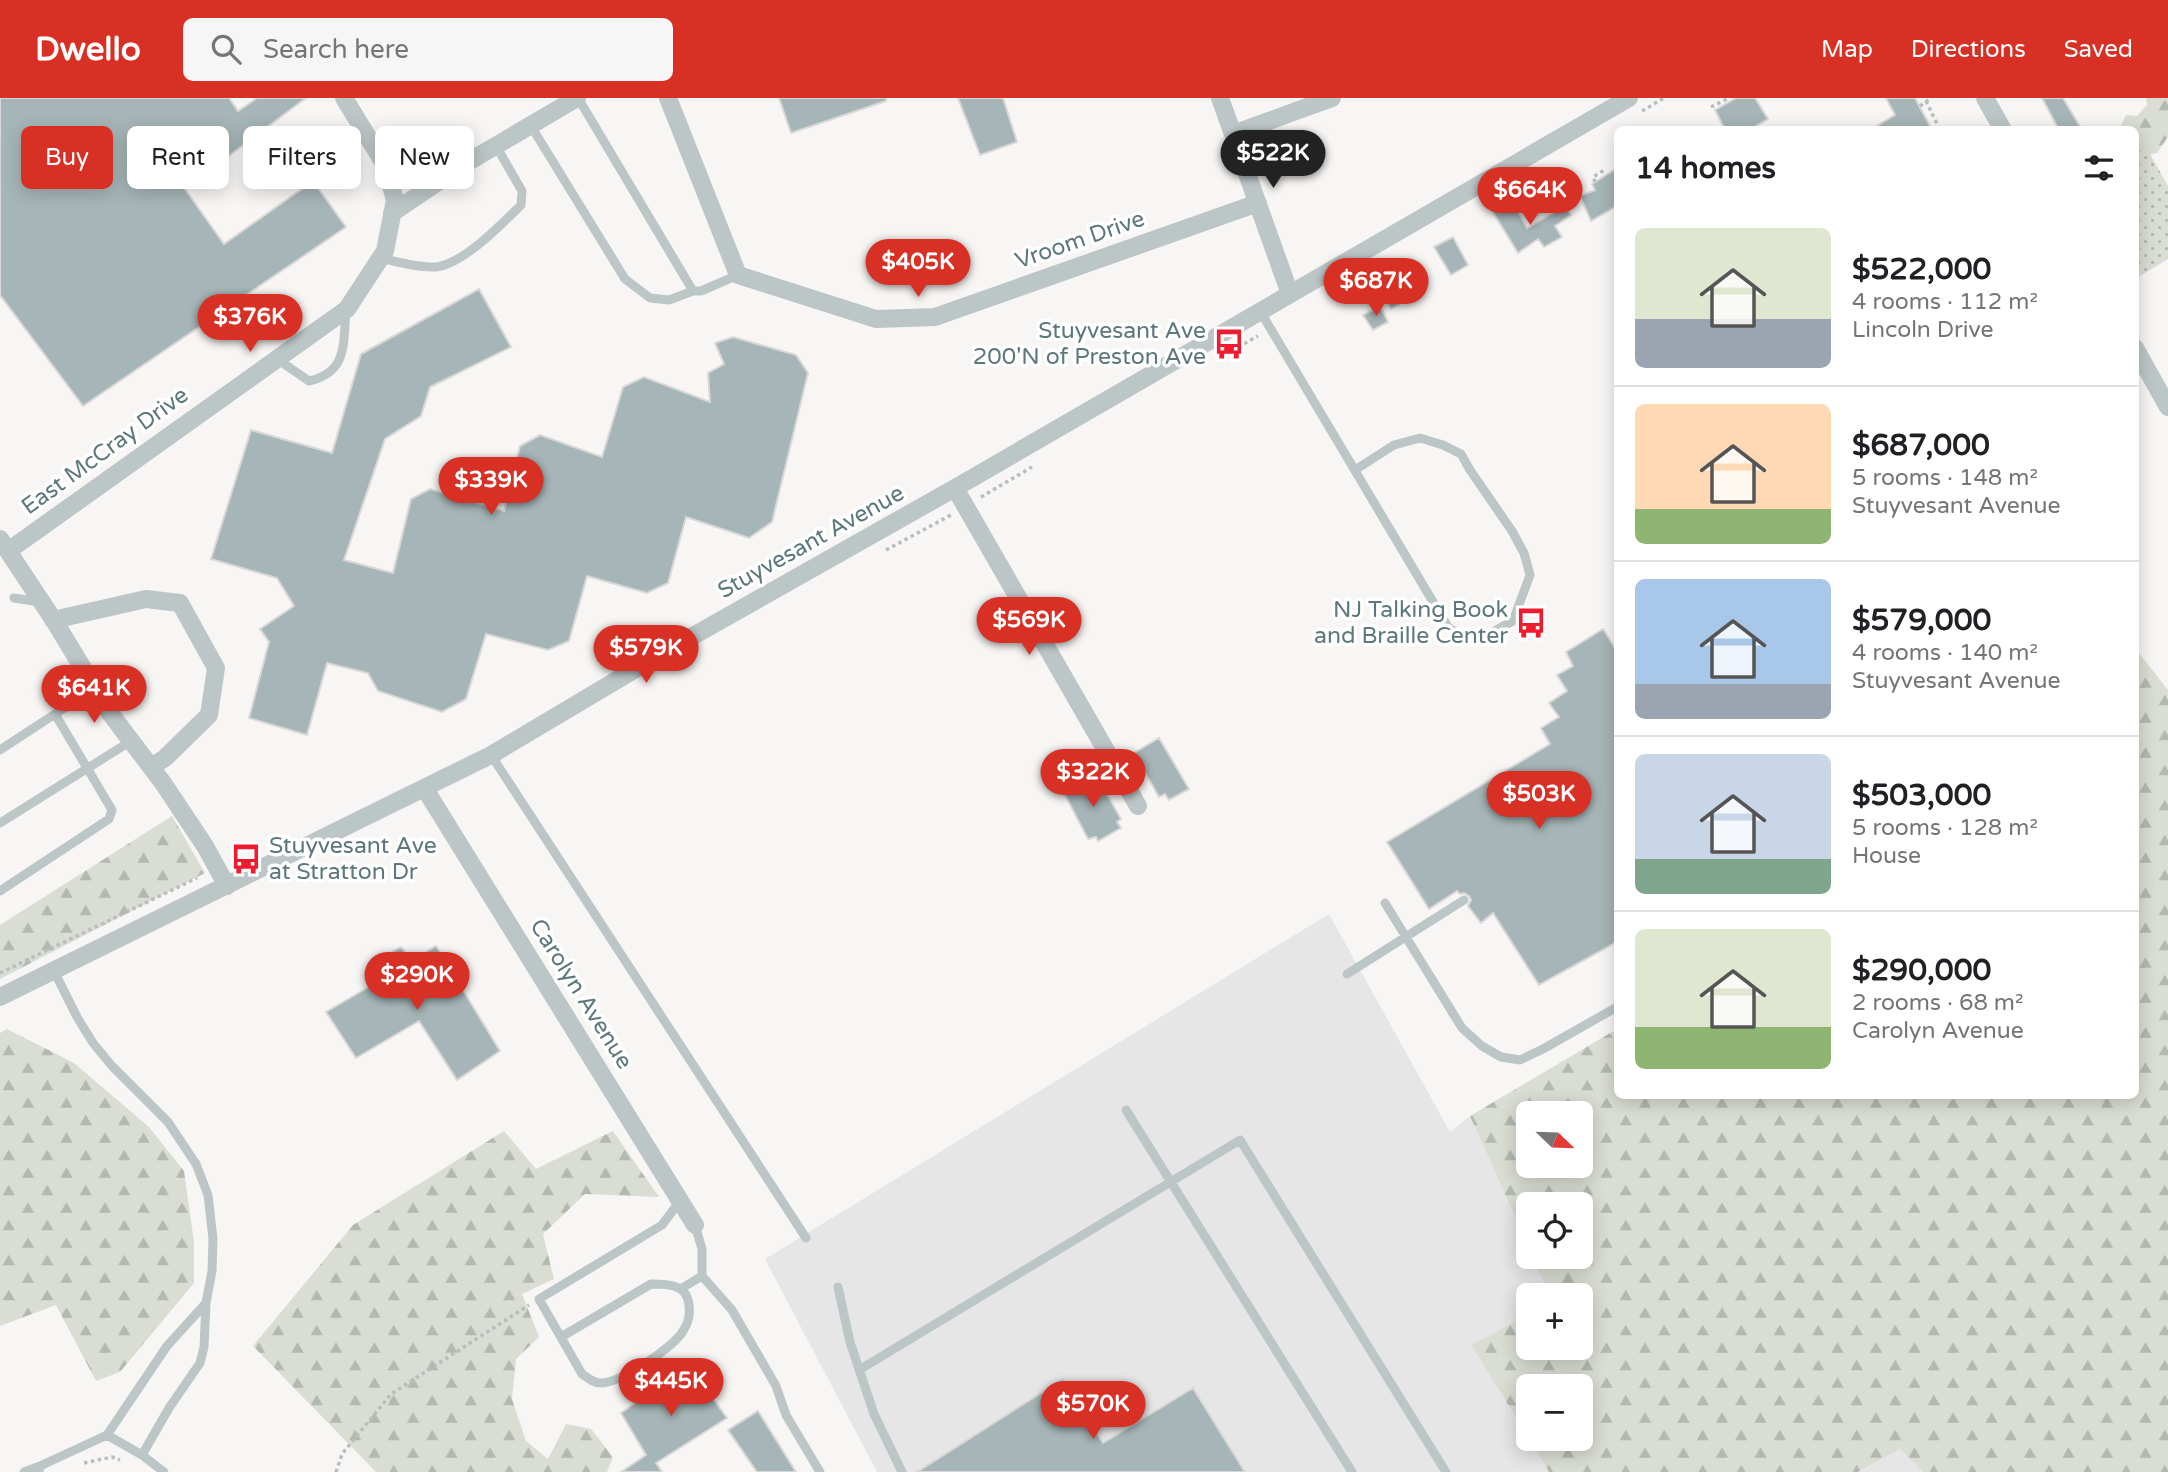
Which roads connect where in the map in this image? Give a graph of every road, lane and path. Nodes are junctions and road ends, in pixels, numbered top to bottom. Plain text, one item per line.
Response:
1 (344, 98) edge
2 (578, 98) edge
3 (668, 98) edge
4 (1220, 98) edge
5 (1332, 98) edge
6 (1629, 98) edge
7 (1931, 98) edge
8 (1985, 98) edge
9 (1731, 99) edge
10 (1926, 101) junction
11 (1920, 106) dead end
12 (1711, 107) dead end
13 (531, 126) junction
14 (1938, 126) edge
15 (2001, 126) edge
16 (1233, 134) junction
17 (496, 146) junction
18 (1606, 169) dead end
19 (1595, 182) dead end
20 (1258, 203) junction
21 (392, 213) junction
22 (380, 258) junction
23 (738, 275) junction
24 (693, 290) junction
25 (1290, 294) junction
26 (347, 309) junction
27 (1261, 311) junction
28 (2139, 355) edge
29 (277, 359) junction
30 (2168, 408) edge
31 (1355, 470) junction
32 (955, 488) junction
33 (4, 545) edge
34 (15, 598) dead end
35 (42, 603) junction
36 (53, 620) junction
37 (95, 688) junction
38 (55, 714) junction
39 (131, 741) junction
40 (0, 750) edge
41 (491, 755) junction
42 (151, 767) junction
43 (86, 768) junction
44 (425, 789) junction
45 (1138, 806) dead end
46 (0, 822) edge
47 (214, 863) junction
48 (227, 886) junction
49 (0, 891) edge
50 (1464, 900) dead end
51 (1385, 903) dead end
52 (1405, 936) junction
53 (54, 971) junction
54 (0, 973) edge
55 (1347, 974) dead end
56 (0, 997) edge
57 (1614, 1009) edge
58 (1126, 1110) dead end
59 (1171, 1182) junction
60 (680, 1201) junction
61 (695, 1225) joint
62 (807, 1238) dead end
63 (702, 1276) junction
64 (838, 1287) dead end
65 (682, 1288) junction
66 (539, 1300) junction
67 (206, 1303) junction
68 (561, 1337) junction
69 (859, 1370) junction
70 (107, 1435) junction
71 (142, 1455) junction
72 (75, 1466) dead end
73 (39, 1469) edge
74 (24, 1472) edge
75 (164, 1472) edge
76 (336, 1472) edge
77 (820, 1472) edge
78 (902, 1472) edge
79 (1352, 1472) edge
80 (1446, 1472) edge

1 - 21 street, East McCray Drive
2 - 13 street
2 - 24 lane
3 - 23 street
4 - 16 street
5 - 16 street
6 - 25 street, Stuyvesant Avenue
7 - 10 path
8 - 15 street
9 - 12 path
10 - 11 path
10 - 14 path
13 - 17 street
13 - 24 lane
16 - 20 street
17 - 21 street
17 - 22 lane
18 - 19 path
20 - 23 street, Vroom Drive
20 - 25 street
21 - 22 street, East McCray Drive
22 - 26 street, East McCray Drive
23 - 24 lane
25 - 27 street, Stuyvesant Avenue
26 - 29 street, East McCray Drive
26 - 29 lane
27 - 31 lane
27 - 32 street, Stuyvesant Avenue
28 - 30 street
29 - 33 street, East McCray Drive
31 - 31 lane
32 - 41 street, Stuyvesant Avenue
32 - 45 street
33 - 35 street
34 - 35 lane
35 - 36 street
36 - 37 street
36 - 42 street
37 - 38 lane
37 - 39 street
38 - 40 lane
38 - 43 lane
39 - 42 street
39 - 43 lane
41 - 44 street, Stuyvesant Avenue
41 - 62 lane
42 - 47 street
43 - 46 lane
43 - 49 lane
44 - 48 street, Stuyvesant Avenue
44 - 60 street, Carolyn Avenue
47 - 48 street
47 - 54 path
48 - 53 street, Stuyvesant Avenue
50 - 52 lane
51 - 52 lane
52 - 55 lane
52 - 57 lane
53 - 56 street, Stuyvesant Avenue
53 - 67 lane
58 - 59 lane
59 - 69 lane
59 - 79 lane
59 - 80 lane
60 - 61 street, Carolyn Avenue
60 - 66 lane
61 - 63 lane
63 - 65 lane
63 - 77 lane
64 - 69 lane
65 - 68 lane
65 - 68 lane
66 - 68 lane
66 - 76 path
67 - 70 lane
67 - 71 lane
69 - 78 lane
70 - 71 lane
70 - 73 lane
71 - 72 path
71 - 75 lane
73 - 74 lane

